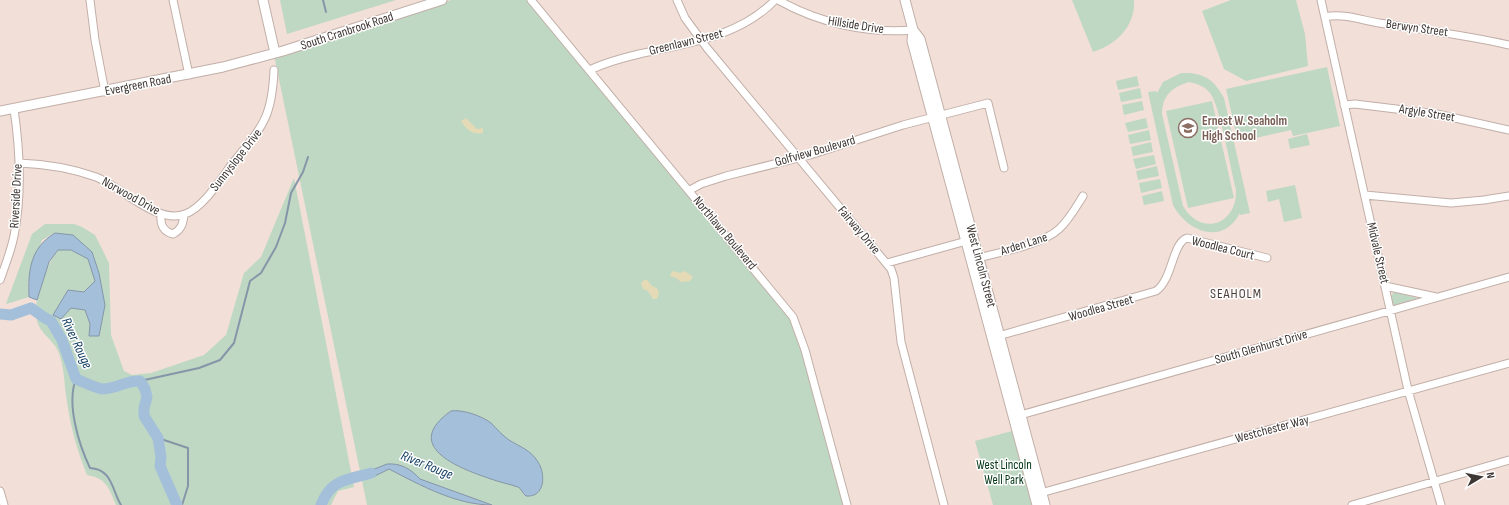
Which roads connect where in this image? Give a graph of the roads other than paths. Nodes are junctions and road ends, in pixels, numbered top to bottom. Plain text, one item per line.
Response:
1 (90, 0) edge
2 (173, 0) edge
3 (263, 0) edge
4 (442, 0) edge
5 (531, 0) edge
6 (677, 0) edge
7 (777, 0) edge
8 (905, 0) edge
9 (1321, 0) edge
10 (1325, 17) junction
11 (913, 30) junction
12 (700, 39) junction
13 (1509, 45) edge
14 (275, 53) junction
15 (274, 70) dead end
16 (590, 70) junction
17 (189, 75) junction
18 (105, 92) junction
19 (1344, 105) junction
20 (14, 109) junction
21 (0, 111) edge
22 (937, 118) junction
23 (1509, 130) edge
24 (799, 157) junction
25 (19, 163) junction
26 (1004, 168) dead end
27 (690, 190) junction
28 (1365, 195) junction
29 (1083, 196) dead end
30 (1509, 196) edge
31 (161, 215) junction
32 (184, 215) junction
33 (970, 240) junction
34 (1180, 243) joint
35 (1267, 258) dead end
36 (975, 259) junction
37 (887, 263) junction
38 (1509, 277) edge
39 (0, 280) edge
40 (1385, 286) junction
41 (1437, 297) junction
42 (1391, 310) junction
43 (996, 337) junction
44 (1509, 363) edge
45 (1408, 390) junction
46 (1017, 416) junction
47 (1509, 460) edge
48 (1434, 481) junction
49 (0, 491) edge
50 (1038, 494) junction
51 (4, 505) edge
52 (846, 505) edge
53 (944, 505) edge
54 (1037, 505) edge
55 (1045, 505) edge
56 (1352, 505) edge
57 (1441, 505) edge

1 - 18 street
2 - 17 street
3 - 14 street
4 - 14 street, South Cranbrook Road
5 - 16 street, Northlawn Boulevard
6 - 12 street, Fairway Drive
7 - 11 street, Hillside Drive
7 - 12 street, Greenlawn Street
8 - 11 street, West Lincoln Street
9 - 10 street, Midvale Street
10 - 13 street, Berwyn Street
10 - 19 street, Midvale Street
11 - 22 street, West Lincoln Street
12 - 16 street, Greenlawn Street
12 - 24 street, Fairway Drive
14 - 17 street, Evergreen Road
15 - 32 street, Sunnyslope Drive
16 - 27 street, Northlawn Boulevard
17 - 18 street, Evergreen Road
18 - 20 street, Evergreen Road
19 - 23 street, Argyle Street
19 - 28 street, Midvale Street
20 - 21 street, Evergreen Road
20 - 25 street, Riverside Drive
22 - 24 street, Golfview Boulevard
22 - 26 street, Golfview Boulevard
22 - 33 street, West Lincoln Street
24 - 27 street, Golfview Boulevard
24 - 37 street, Fairway Drive
25 - 31 street, Norwood Drive
25 - 39 street, Riverside Drive
27 - 52 street, Northlawn Boulevard
28 - 30 street
28 - 40 street, Midvale Street
29 - 36 street, Arden Lane
31 - 32 street, Norwood Drive
31 - 32 street, Sunnyslope Drive
33 - 36 street, West Lincoln Street
33 - 37 street
34 - 35 street, Woodlea Court
34 - 43 street, Woodlea Street
36 - 43 street, West Lincoln Street
37 - 53 street, Fairway Drive
38 - 41 street, South Glenhurst Drive
40 - 41 street
40 - 42 street, Midvale Street
41 - 42 street, South Glenhurst Drive
42 - 45 street, Midvale Street
42 - 46 street, South Glenhurst Drive
43 - 46 street, West Lincoln Street
44 - 45 street, Westchester Way
45 - 48 street, Midvale Street
45 - 50 street, Westchester Way
46 - 50 street, West Lincoln Street
47 - 48 street
48 - 56 street
48 - 57 street, Midvale Street
49 - 51 street
50 - 54 street, West Lincoln Street
50 - 55 street, West Lincoln Street

